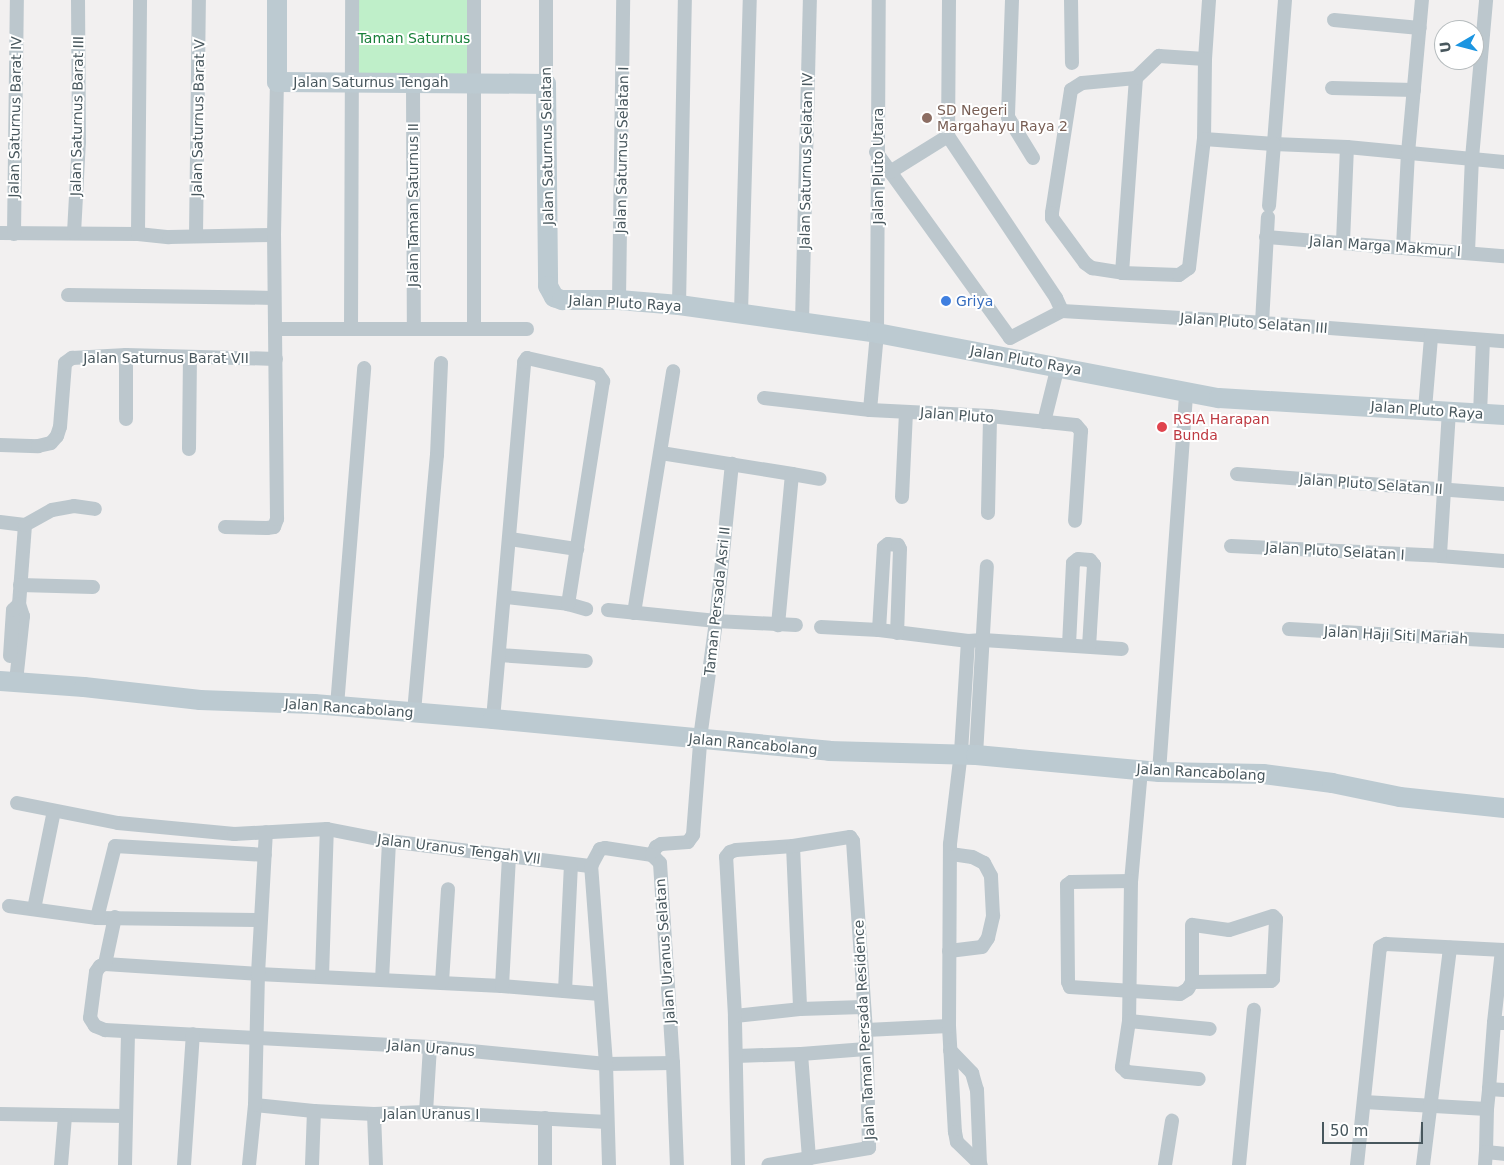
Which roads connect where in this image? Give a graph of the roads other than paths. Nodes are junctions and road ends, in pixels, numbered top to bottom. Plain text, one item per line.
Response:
1 (17, 0) edge
2 (78, 0) edge
3 (140, 0) edge
4 (199, 0) edge
5 (277, 0) edge
6 (352, 0) edge
7 (474, 0) edge
8 (546, 0) edge
9 (623, 0) edge
10 (685, 0) edge
11 (750, 0) edge
12 (810, 0) edge
13 (879, 0) edge
14 (949, 0) edge
15 (1012, 0) edge
16 (1071, 0) edge
17 (1209, 0) edge
18 (1285, 0) edge
19 (1422, 0) edge
20 (1486, 0) edge
21 (1334, 20) dead end
22 (1420, 28) junction
23 (1204, 59) junction
24 (1072, 62) dead end
25 (1136, 78) junction
26 (278, 82) junction
27 (352, 82) junction
28 (413, 82) junction
29 (474, 82) junction
30 (546, 84) junction
31 (1332, 88) dead end
32 (1414, 90) junction
33 (948, 136) junction
34 (1204, 139) junction
35 (1274, 144) junction
36 (1347, 147) junction
37 (876, 152) junction
38 (1408, 153) junction
39 (1033, 158) dead end
40 (1472, 158) junction
41 (1504, 162) edge
42 (890, 172) junction
43 (74, 233) junction
44 (7, 234) edge
45 (138, 234) junction
46 (196, 236) junction
47 (274, 236) junction
48 (1266, 237) junction
49 (1343, 242) junction
50 (1403, 248) junction
51 (1468, 252) junction
52 (1504, 256) edge
53 (1122, 273) junction
54 (551, 292) joint
55 (68, 295) dead end
56 (274, 298) junction
57 (619, 300) junction
58 (679, 305) junction
59 (1062, 311) junction
60 (741, 313) junction
61 (802, 322) junction
62 (1262, 323) junction
63 (414, 328) junction
64 (474, 328) junction
65 (275, 329) junction
66 (351, 329) junction
67 (528, 330) dead end
68 (877, 333) junction
69 (1431, 337) junction
70 (1483, 340) junction
71 (1504, 341) edge
72 (1008, 342) junction
73 (126, 355) junction
74 (190, 357) junction
75 (276, 358) junction
76 (442, 363) dead end
77 (1058, 366) junction
78 (364, 368) dead end
79 (673, 371) dead end
80 (1186, 392) junction
81 (764, 398) dead end
82 (870, 410) junction
83 (1425, 410) junction
84 (1449, 411) junction
85 (906, 412) junction
86 (1480, 414) junction
87 (1504, 415) edge
88 (990, 416) junction
89 (126, 419) dead end
90 (1044, 422) junction
91 (0, 445) edge
92 (189, 449) dead end
93 (660, 453) junction
94 (732, 464) junction
95 (792, 474) junction
96 (1237, 474) dead end
97 (820, 479) dead end
98 (1445, 490) junction
99 (1504, 494) edge
100 (902, 497) dead end
101 (95, 509) dead end
102 (988, 513) dead end
103 (1075, 521) dead end
104 (0, 522) edge
105 (24, 525) junction
106 (225, 527) dead end
107 (510, 539) junction
108 (1231, 546) dead end
109 (577, 549) junction
110 (1440, 556) junction
111 (1504, 561) edge
112 (987, 566) dead end
113 (20, 585) junction
114 (92, 587) dead end
115 (505, 597) junction
116 (568, 604) junction
117 (586, 609) dead end
118 (608, 610) dead end
119 (634, 613) junction
120 (716, 621) junction
121 (778, 625) junction
122 (796, 625) dead end
123 (821, 627) dead end
124 (1289, 629) dead end
125 (880, 630) junction
126 (897, 633) junction
127 (984, 640) junction
128 (968, 641) junction
129 (1504, 641) edge
130 (1070, 645) junction
131 (1089, 646) junction
132 (1122, 649) dead end
133 (499, 655) junction
134 (586, 661) dead end
135 (8, 681) edge
136 (337, 706) junction
137 (414, 712) junction
138 (493, 719) junction
139 (700, 739) junction
140 (968, 755) junction
141 (1144, 765) junction
142 (17, 803) dead end
143 (1504, 808) edge
144 (54, 811) junction
145 (118, 824) junction
146 (327, 829) junction
147 (266, 832) junction
148 (389, 840) junction
149 (115, 846) junction
150 (793, 846) junction
151 (950, 849) junction
152 (265, 855) junction
153 (509, 855) junction
154 (652, 856) junction
155 (571, 864) junction
156 (591, 866) junction
157 (1131, 882) junction
158 (448, 889) dead end
159 (9, 906) dead end
160 (34, 909) junction
161 (97, 918) junction
162 (115, 918) junction
163 (260, 920) junction
164 (1450, 948) junction
165 (1503, 950) edge
166 (950, 951) junction
167 (105, 964) junction
168 (258, 974) junction
169 (322, 976) junction
170 (382, 980) junction
171 (442, 982) junction
172 (1192, 982) junction
173 (502, 986) junction
174 (565, 991) junction
175 (1130, 992) junction
176 (600, 994) junction
177 (863, 1007) junction
178 (800, 1009) junction
179 (1254, 1010) dead end
180 (734, 1016) junction
181 (1128, 1022) junction
182 (1499, 1023) edge
183 (949, 1026) junction
184 (1210, 1028) dead end
185 (866, 1030) junction
186 (128, 1033) junction
187 (193, 1034) junction
188 (255, 1037) junction
189 (430, 1047) junction
190 (866, 1049) junction
191 (950, 1050) junction
192 (801, 1054) junction
193 (736, 1056) junction
194 (673, 1063) junction
195 (606, 1064) junction
196 (1199, 1079) dead end
197 (1489, 1089) junction
198 (1504, 1090) edge
199 (1364, 1102) junction
200 (255, 1105) junction
201 (1429, 1107) junction
202 (1487, 1109) junction
203 (314, 1111) junction
204 (426, 1112) junction
205 (0, 1114) edge
206 (374, 1114) junction
207 (65, 1116) junction
208 (125, 1116) junction
209 (544, 1118) junction
210 (1172, 1121) dead end
211 (607, 1122) junction
212 (1504, 1154) edge
213 (809, 1159) junction
214 (1486, 1159) edge
215 (60, 1165) edge
216 (125, 1165) edge
217 (184, 1165) edge
218 (249, 1165) edge
219 (312, 1165) edge
220 (376, 1165) edge
221 (545, 1165) edge
222 (609, 1165) edge
223 (677, 1165) edge
224 (738, 1165) edge
225 (768, 1165) edge
226 (980, 1165) edge
227 (1165, 1165) edge
228 (1240, 1165) edge
229 (1356, 1165) edge
230 (1423, 1165) edge

1 - 44 street, Jalan Saturnus Barat IV
2 - 43 street, Jalan Saturnus Barat III
3 - 45 street
4 - 46 street, Jalan Saturnus Barat V
5 - 26 street, Jalan Saturnus Tengah
6 - 27 street
7 - 29 street
8 - 30 street, Jalan Saturnus Selatan
9 - 57 street, Jalan Saturnus Selatan I
10 - 58 street
11 - 60 street
12 - 61 street, Jalan Saturnus Selatan IV
13 - 37 street, Jalan Pluto Utara
14 - 33 street
15 - 39 street
16 - 24 street
17 - 23 street
18 - 35 street
19 - 22 street
20 - 40 street
21 - 22 street
22 - 32 street
23 - 25 street
23 - 34 street
25 - 53 street
25 - 53 street
26 - 27 street, Jalan Saturnus Tengah
26 - 47 street
27 - 28 street, Jalan Saturnus Tengah
27 - 66 street
28 - 29 street, Jalan Saturnus Tengah
28 - 63 street, Jalan Taman Saturnus II
29 - 30 street, Jalan Saturnus Tengah
29 - 64 street
30 - 54 street, Jalan Saturnus Selatan
31 - 32 street
32 - 38 street
33 - 42 street
33 - 59 street
34 - 35 street
34 - 53 street
35 - 36 street
35 - 48 street
36 - 38 street
36 - 49 street
37 - 42 street
37 - 68 street, Jalan Pluto Utara
38 - 40 street
38 - 50 street
40 - 41 street
40 - 51 street
42 - 72 street
43 - 44 street
43 - 45 street
45 - 46 street
46 - 47 street
47 - 56 street
48 - 49 street, Jalan Marga Makmur I
48 - 62 street
49 - 50 street, Jalan Marga Makmur I
50 - 51 street, Jalan Marga Makmur I
51 - 52 street, Jalan Marga Makmur I
54 - 57 street, Jalan Pluto Raya
55 - 56 street
56 - 65 street
57 - 58 street, Jalan Pluto Raya
58 - 60 street, Jalan Pluto Raya
59 - 62 street, Jalan Pluto Selatan III
59 - 72 street
60 - 61 street, Jalan Pluto Raya
61 - 68 street, Jalan Pluto Raya
62 - 69 street, Jalan Pluto Selatan III
63 - 64 street
63 - 66 street
64 - 67 street
65 - 66 street
65 - 75 street
68 - 72 street, Jalan Pluto Raya
68 - 82 street
69 - 70 street, Jalan Pluto Selatan III
69 - 83 street
70 - 71 street, Jalan Pluto Selatan III
70 - 86 street
72 - 77 street, Jalan Pluto Raya
73 - 74 street, Jalan Saturnus Barat VII
73 - 89 street
73 - 91 street, Jalan Saturnus Barat VII
74 - 75 street, Jalan Saturnus Barat VII
74 - 92 street
75 - 106 street
76 - 137 street
77 - 80 street, Jalan Pluto Raya
77 - 90 street
78 - 136 street
79 - 93 street
80 - 83 street, Jalan Pluto Raya
80 - 141 street
81 - 82 street, Jalan Pluto
82 - 85 street, Jalan Pluto
83 - 84 street, Jalan Pluto Raya
84 - 86 street, Jalan Pluto Raya
84 - 98 street
85 - 88 street, Jalan Pluto
85 - 100 street
86 - 87 street, Jalan Pluto Raya
88 - 90 street, Jalan Pluto
88 - 102 street
90 - 103 street, Jalan Pluto
93 - 94 street
93 - 119 street
94 - 95 street
94 - 120 street, Taman Persada Asri II
95 - 97 street
95 - 121 street
96 - 98 street, Jalan Pluto Selatan II
98 - 99 street, Jalan Pluto Selatan II
98 - 110 street
101 - 105 street
104 - 105 street
105 - 113 street
107 - 109 street
107 - 109 street
107 - 115 street
108 - 110 street, Jalan Pluto Selatan I
109 - 116 street
110 - 111 street, Jalan Pluto Selatan I
112 - 127 street
113 - 114 street
113 - 135 street
115 - 116 street
115 - 133 street
116 - 117 street
118 - 119 street
119 - 120 street
120 - 121 street
120 - 139 street, Taman Persada Asri II
121 - 122 street
123 - 125 street
124 - 129 street, Jalan Haji Siti Mariah
125 - 126 street
125 - 126 street
126 - 128 street
127 - 128 street
127 - 130 street
127 - 140 street
128 - 140 street
130 - 131 street
130 - 131 street
131 - 132 street
133 - 134 street
133 - 138 street
135 - 136 street, Jalan Rancabolang
136 - 137 street, Jalan Rancabolang
137 - 138 street, Jalan Rancabolang
138 - 139 street, Jalan Rancabolang
139 - 140 street, Jalan Rancabolang
139 - 154 street, Taman Persada Asri II
140 - 141 street, Jalan Rancabolang
140 - 151 street
141 - 143 street, Jalan Rancabolang
141 - 157 street
142 - 144 street, Jalan Uranus Tengah Vll
144 - 145 street, Jalan Uranus Tengah Vll
144 - 160 street
145 - 147 street, Jalan Uranus Tengah Vll
145 - 149 street
146 - 147 street, Jalan Uranus Tengah Vll
146 - 148 street, Jalan Uranus Tengah Vll
146 - 169 street
147 - 152 street
148 - 153 street, Jalan Uranus Tengah Vll
148 - 170 street
149 - 152 street
149 - 161 street
150 - 177 street, Jalan Taman Persada Residence
150 - 178 street
150 - 180 street
151 - 166 street
151 - 166 street
152 - 163 street
153 - 155 street, Jalan Uranus Tengah Vll
153 - 173 street
154 - 156 street
154 - 194 street, Jalan Uranus Selatan
155 - 156 street, Jalan Uranus Tengah Vll
155 - 174 street
156 - 176 street
157 - 175 street
157 - 175 street
158 - 171 street
159 - 160 street
160 - 161 street
161 - 162 street
162 - 163 street
162 - 167 street
163 - 168 street
164 - 165 street
164 - 199 street
164 - 201 street
165 - 182 street
166 - 183 street
167 - 168 street
167 - 186 street, Jalan Uranus
168 - 169 street
168 - 188 street
169 - 170 street
170 - 171 street
171 - 173 street
172 - 172 street
172 - 175 street
173 - 174 street
174 - 176 street
175 - 181 street
176 - 195 street
177 - 178 street
177 - 185 street, Jalan Taman Persada Residence
178 - 180 street
179 - 228 street
180 - 193 street
181 - 184 street
181 - 196 street
182 - 197 street
183 - 185 street
183 - 191 street
185 - 190 street, Jalan Taman Persada Residence
186 - 187 street, Jalan Uranus
186 - 208 street
187 - 188 street, Jalan Uranus
187 - 217 street
188 - 189 street, Jalan Uranus
188 - 200 street
189 - 195 street, Jalan Uranus
189 - 204 street
190 - 192 street
190 - 213 street, Jalan Taman Persada Residence
191 - 226 street
191 - 226 street
192 - 193 street
192 - 213 street
193 - 224 street
194 - 195 street
194 - 223 street, Jalan Uranus Selatan
195 - 211 street
197 - 198 street
197 - 202 street
199 - 201 street
199 - 229 street
200 - 203 street, Jalan Uranus I
200 - 218 street
201 - 202 street
201 - 230 street
202 - 214 street
203 - 206 street, Jalan Uranus I
203 - 219 street
204 - 206 street, Jalan Uranus I
204 - 209 street, Jalan Uranus I
205 - 207 street
206 - 220 street
207 - 208 street
207 - 215 street
208 - 216 street
209 - 211 street, Jalan Uranus I
209 - 221 street
210 - 227 street
211 - 222 street
212 - 214 street
213 - 225 street, Jalan Taman Persada Residence

